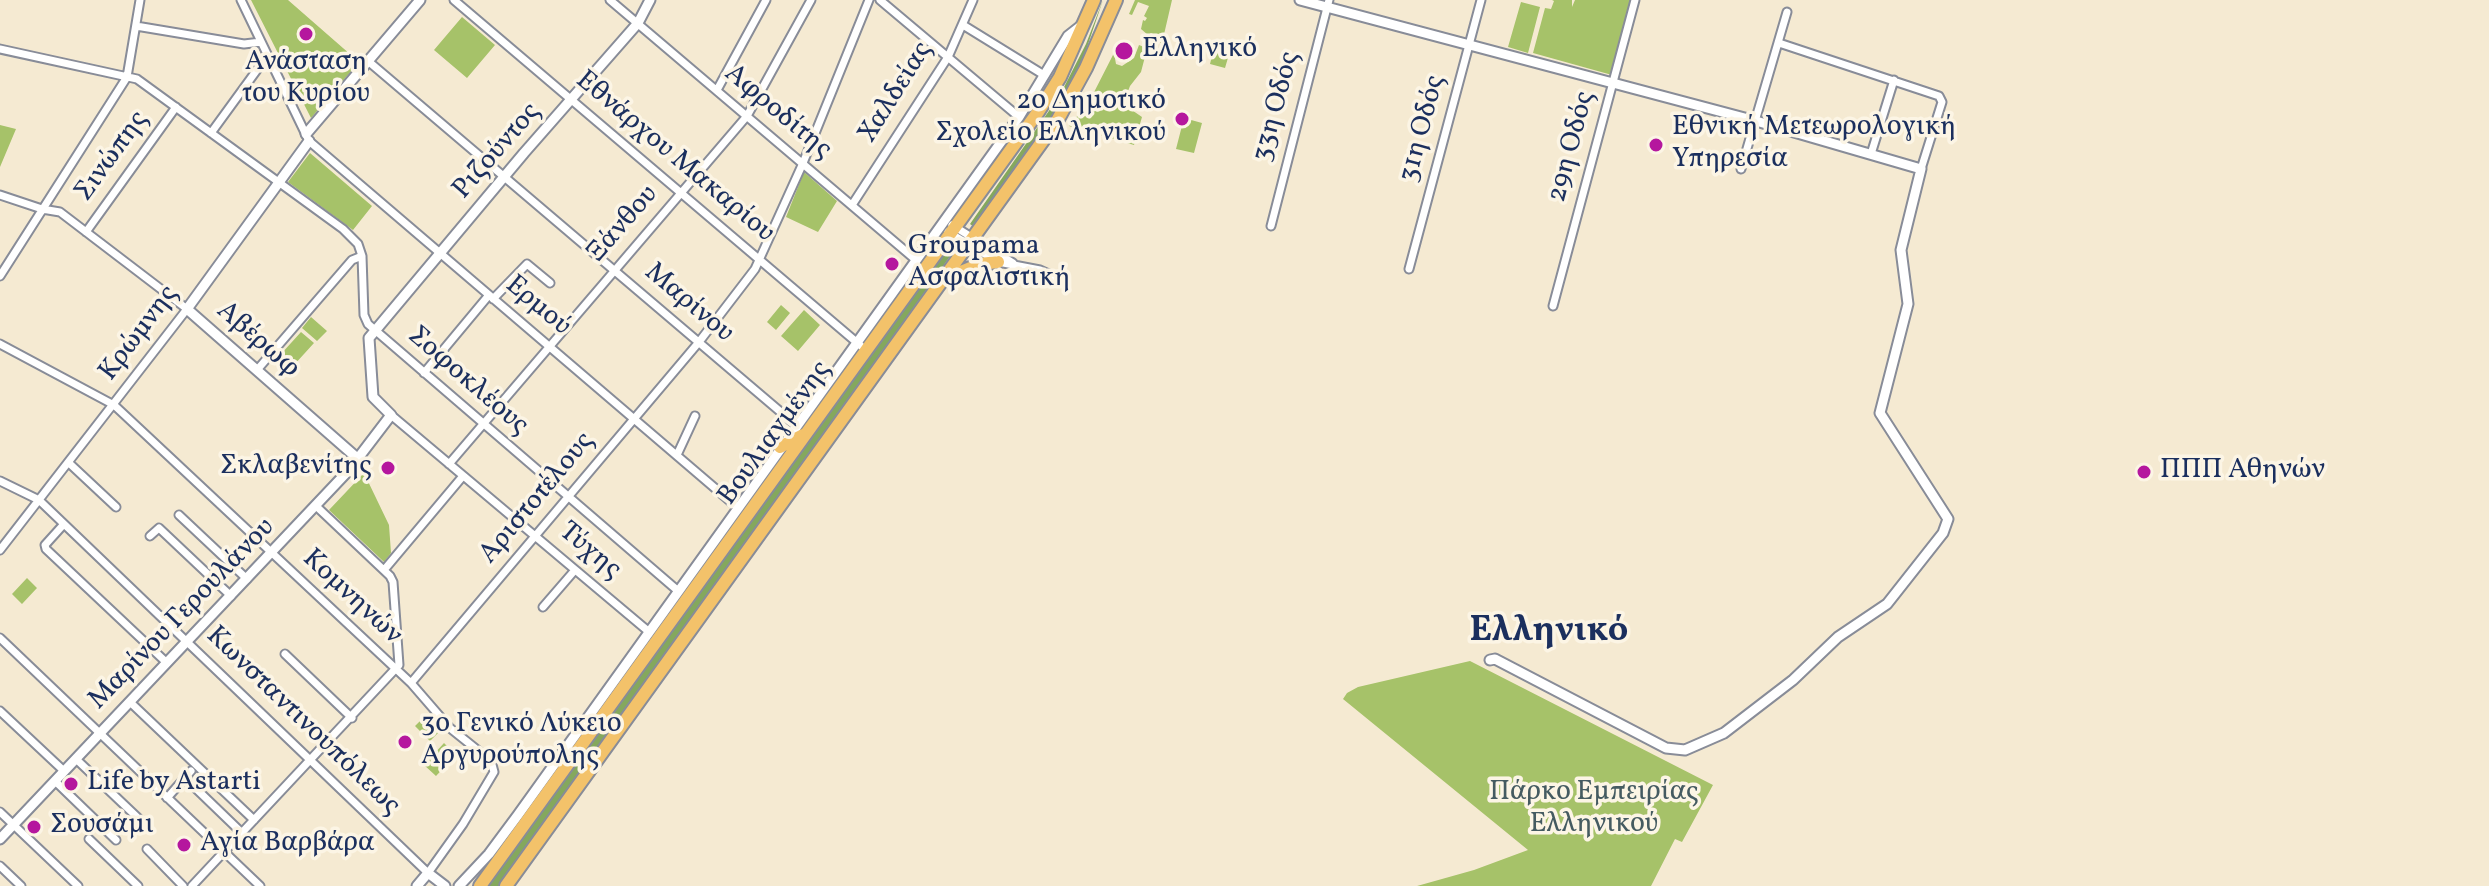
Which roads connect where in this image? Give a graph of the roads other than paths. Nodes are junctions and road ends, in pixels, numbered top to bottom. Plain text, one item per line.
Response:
1 (140, 0) edge
2 (241, 0) edge
3 (420, 0) edge
4 (454, 0) edge
5 (610, 0) edge
6 (650, 0) edge
7 (766, 0) edge
8 (811, 0) edge
9 (869, 0) edge
10 (880, 0) edge
11 (973, 0) edge
12 (1094, 0) edge
13 (1116, 0) edge
14 (1300, 0) edge
15 (1481, 0) edge
16 (1635, 0) edge
17 (1328, 4) edge
18 (1787, 12) dead end
19 (638, 23) junction
20 (1085, 23) junction
21 (963, 25) junction
22 (136, 26) junction
23 (261, 42) junction
24 (1779, 43) junction
25 (1469, 45) junction
26 (0, 49) edge
27 (948, 57) junction
28 (269, 59) junction
29 (368, 61) junction
30 (1044, 75) junction
31 (127, 77) junction
32 (1894, 80) junction
33 (1614, 83) junction
34 (717, 90) junction
35 (572, 100) junction
36 (176, 107) junction
37 (747, 116) junction
38 (1019, 117) junction
39 (1756, 121) junction
40 (211, 133) junction
41 (308, 137) junction
42 (1871, 154) junction
43 (803, 163) junction
44 (1741, 169) dead end
45 (1921, 169) junction
46 (505, 176) junction
47 (280, 183) junction
48 (681, 193) junction
49 (0, 195) edge
50 (852, 205) junction
51 (42, 209) junction
52 (947, 226) junction
53 (1271, 226) dead end
54 (86, 232) junction
55 (969, 242) junction
56 (441, 254) junction
57 (362, 256) junction
58 (916, 260) junction
59 (760, 261) junction
60 (998, 262) junction
61 (1015, 264) junction
62 (1409, 269) dead end
63 (614, 270) junction
64 (0, 276) edge
65 (941, 281) junction
66 (1064, 281) dead end
67 (550, 283) dead end
68 (491, 297) junction
69 (1553, 306) dead end
70 (187, 309) junction
71 (375, 331) junction
72 (699, 342) junction
73 (0, 344) edge
74 (549, 346) junction
75 (861, 346) junction
76 (840, 365) junction
77 (257, 370) junction
78 (424, 373) junction
79 (841, 384) junction
80 (114, 405) junction
81 (391, 415) junction
82 (695, 416) dead end
83 (634, 419) junction
84 (483, 425) junction
85 (801, 429) junction
86 (780, 447) joint
87 (677, 455) junction
88 (357, 458) junction
89 (69, 463) junction
90 (449, 464) junction
91 (463, 476) junction
92 (0, 481) edge
93 (755, 482) junction
94 (568, 498) junction
95 (39, 500) junction
96 (316, 506) junction
97 (116, 507) dead end
98 (737, 507) junction
99 (752, 507) junction
100 (179, 515) dead end
101 (64, 524) junction
102 (150, 536) dead end
103 (535, 536) junction
104 (0, 550) edge
105 (271, 554) junction
106 (384, 570) junction
107 (575, 570) junction
108 (247, 579) junction
109 (677, 590) junction
110 (231, 596) junction
111 (543, 607) dead end
112 (648, 631) junction
113 (0, 638) edge
114 (187, 643) junction
115 (285, 654) dead end
116 (1490, 660) dead end
117 (167, 663) junction
118 (396, 671) junction
119 (411, 683) junction
120 (130, 702) junction
121 (0, 711) edge
122 (352, 718) junction
123 (100, 734) junction
124 (76, 759) junction
125 (311, 761) junction
126 (64, 771) junction
127 (55, 781) junction
128 (542, 797) junction
129 (167, 798) junction
130 (0, 812) edge
131 (519, 813) junction
132 (138, 818) dead end
133 (254, 820) junction
134 (14, 825) junction
135 (242, 833) junction
136 (0, 839) edge
137 (89, 839) dead end
138 (116, 840) dead end
139 (147, 849) dead end
140 (224, 852) junction
141 (489, 854) junction
142 (0, 866) edge
143 (490, 871) junction
144 (428, 873) junction
145 (21, 886) edge
146 (78, 886) edge
147 (138, 886) edge
148 (183, 886) edge
149 (192, 886) edge
150 (260, 886) edge
151 (417, 886) edge
152 (445, 886) edge
153 (459, 886) edge
154 (480, 886) edge
155 (506, 886) edge

1 - 22 street
2 - 23 street
3 - 29 street, Κρώμνης
4 - 35 street, Εθνάρχου Μακαρίου
5 - 19 street, Αφροδίτης
6 - 19 street, Ριζούντος
7 - 34 street
8 - 37 street, Ξάνθου
9 - 43 street, Αριστοτέλους
10 - 27 street
11 - 21 street, Χαλδείας
12 - 20 main road, Βουλιαγμένης
13 - 55 main road, Βουλιαγμένης
14 - 17 street
15 - 25 street, 31η Οδός
16 - 33 street, 29η Οδός
17 - 25 street
17 - 53 street, 33η Οδός
18 - 24 street
19 - 34 street, Αφροδίτης
19 - 35 street, Ριζούντος
20 - 30 street
20 - 52 main road, Βουλιαγμένης
21 - 27 street, Χαλδείας
21 - 30 street
22 - 23 street
22 - 31 street
23 - 28 street
24 - 32 street
24 - 39 street
25 - 33 street
25 - 62 street, 31η Οδός
26 - 31 street
27 - 38 street
27 - 50 street, Χαλδείας
28 - 40 street
28 - 41 street
29 - 41 street, Κρώμνης
29 - 46 street, Μαρίνου
30 - 38 street
31 - 36 street
31 - 51 street
32 - 42 street
32 - 45 street
33 - 39 street
33 - 69 street, 29η Οδός
34 - 37 street, Αφροδίτης
35 - 46 street, Ριζούντος
35 - 48 street, Εθνάρχου Μακαρίου
36 - 40 street
36 - 54 street, Σινώπης
37 - 43 street, Αφροδίτης
37 - 48 street, Ξάνθου
38 - 52 street
39 - 42 street
39 - 44 street
40 - 47 street
41 - 47 street, Κρώμνης
41 - 56 street, Ερμού
42 - 45 street
43 - 50 street, Αφροδίτης
43 - 59 street, Αριστοτέλους
45 - 116 street
46 - 56 street, Ριζούντος
46 - 63 street, Μαρίνου
47 - 57 street
47 - 70 street, Κρώμνης
48 - 59 street, Εθνάρχου Μακαρίου
48 - 63 street, Ξάνθου
49 - 51 street, Αβέρωφ
50 - 58 street, Αφροδίτης
51 - 54 street, Αβέρωφ
51 - 64 street
52 - 55 street
52 - 58 street
52 - 75 main road, Βουλιαγμένης
54 - 70 street, Αβέρωφ
55 - 60 street
55 - 61 street
55 - 65 main road, Βουλιαγμένης
56 - 68 street, Ερμού
56 - 71 street, Ριζούντος
57 - 71 street
57 - 77 street
58 - 75 street
59 - 72 street, Αριστοτέλους
59 - 75 street, Εθνάρχου Μακαρίου
60 - 61 street
60 - 65 main road
61 - 66 street
63 - 72 street, Μαρίνου
63 - 74 street, Ξάνθου
65 - 155 main road, Βουλιαγμένης
67 - 68 street
68 - 74 street, Ερμού
68 - 78 street
70 - 77 street, Αβέρωφ
70 - 80 street, Κρώμνης
71 - 78 street, Σοφοκλέους
71 - 81 street
72 - 83 street, Αριστοτέλους
72 - 85 street, Μαρίνου
73 - 80 street, Κομνηνών
74 - 83 street, Ερμού
74 - 84 street, Ξάνθου
75 - 76 street
75 - 79 main road, Βουλιαγμένης
76 - 79 main road
76 - 85 street
77 - 88 street, Αβέρωφ
78 - 84 street, Σοφοκλέους
79 - 85 main road, Βουλιαγμένης
80 - 89 street, Κρώμνης
80 - 105 street, Κομνηνών
81 - 88 street, Μαρίνου Γερουλάνου
81 - 90 street, Τύχης
82 - 87 street
83 - 87 street, Ερμού
83 - 94 street, Αριστοτέλους
84 - 90 street, Ξάνθου
84 - 94 street, Σοφοκλέους
85 - 86 main road
85 - 99 main road, Βουλιαγμένης
86 - 93 street
87 - 98 street, Ερμού
88 - 96 street, Μαρίνου Γερουλάνου
89 - 95 street, Κρώμνης
89 - 97 street
90 - 91 street, Τύχης
91 - 103 street, Τύχης
91 - 106 street
92 - 95 street, Κωνσταντινουπόλεως
93 - 98 street
93 - 99 main road
94 - 103 street, Αριστοτέλους
94 - 109 street, Σοφοκλέους
95 - 101 street, Κωνσταντινουπόλεως
95 - 104 street, Κρώμνης
96 - 105 street, Μαρίνου Γερουλάνου
96 - 106 street
98 - 109 street
99 - 128 main road, Βουλιαγμένης
100 - 108 street
101 - 114 street, Κωνσταντινουπόλεως
101 - 117 street
102 - 110 street
103 - 107 street, Τύχης
103 - 119 street, Αριστοτέλους
105 - 108 street, Μαρίνου Γερουλάνου
105 - 118 street, Κομνηνών
106 - 118 street
107 - 111 street
107 - 112 street, Τύχης
108 - 110 street, Μαρίνου Γερουλάνου
109 - 112 street
110 - 114 street, Μαρίνου Γερουλάνου
112 - 131 street
113 - 123 street
114 - 117 street, Μαρίνου Γερουλάνου
114 - 125 street, Κωνσταντινουπόλεως
115 - 122 street
117 - 120 street, Μαρίνου Γερουλάνου
118 - 119 street, Κομνηνών
118 - 122 street
119 - 144 street, Κομνηνών
120 - 123 street, Μαρίνου Γερουλάνου
120 - 133 street
121 - 126 street
122 - 125 street
123 - 124 street, Μαρίνου Γερουλάνου
123 - 129 street
124 - 126 street, Μαρίνου Γερουλάνου
124 - 132 street
125 - 133 street
125 - 144 street, Κωνσταντινουπόλεως
126 - 127 street, Μαρίνου Γερουλάνου
127 - 134 street, Μαρίνου Γερουλάνου
127 - 138 street
128 - 131 main road
128 - 143 main road, Βουλιαγμένης
129 - 135 street
129 - 140 street
130 - 134 street
131 - 141 street
133 - 135 street
134 - 136 street, Μαρίνου Γερουλάνου
134 - 146 street
135 - 140 street
137 - 147 street
139 - 148 street
140 - 149 street
140 - 150 street
141 - 143 main road
141 - 153 street
142 - 145 street
143 - 154 main road, Βουλιαγμένης
144 - 151 street
144 - 152 street

